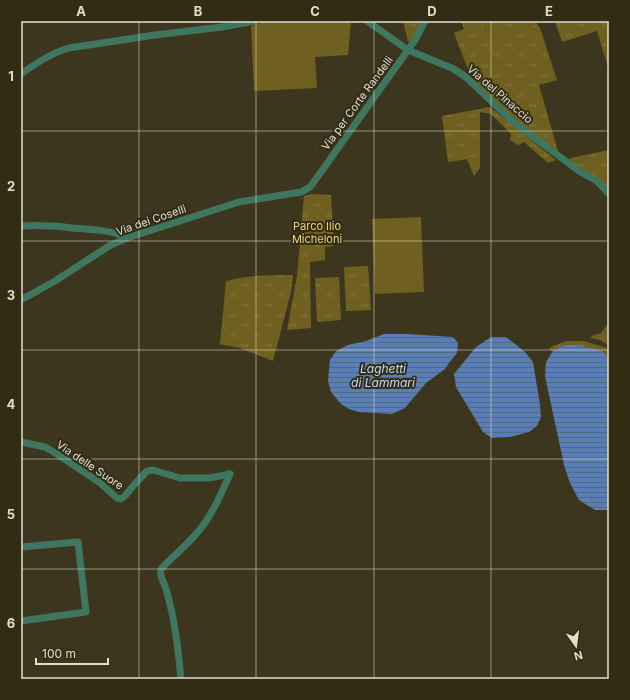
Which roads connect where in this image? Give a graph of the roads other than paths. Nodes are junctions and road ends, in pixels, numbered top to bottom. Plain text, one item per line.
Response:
1 (255, 21) edge
2 (367, 21) edge
3 (426, 21) edge
4 (408, 50) junction
5 (21, 74) edge
6 (301, 192) joint
7 (609, 194) edge
8 (21, 226) edge
9 (127, 238) junction
10 (21, 300) edge
11 (21, 442) edge
12 (21, 548) edge
13 (21, 621) edge
14 (181, 679) edge

1 - 5 street
2 - 4 street, Via del Pinaccio
3 - 4 street, Via per Corte Randelli
4 - 6 street, Via per Corte Randelli
4 - 7 street, Via del Pinaccio
6 - 9 street, Via dei Coselli
8 - 9 street
9 - 10 street, Via dei Coselli
11 - 14 street, Via delle Suore
12 - 13 street

